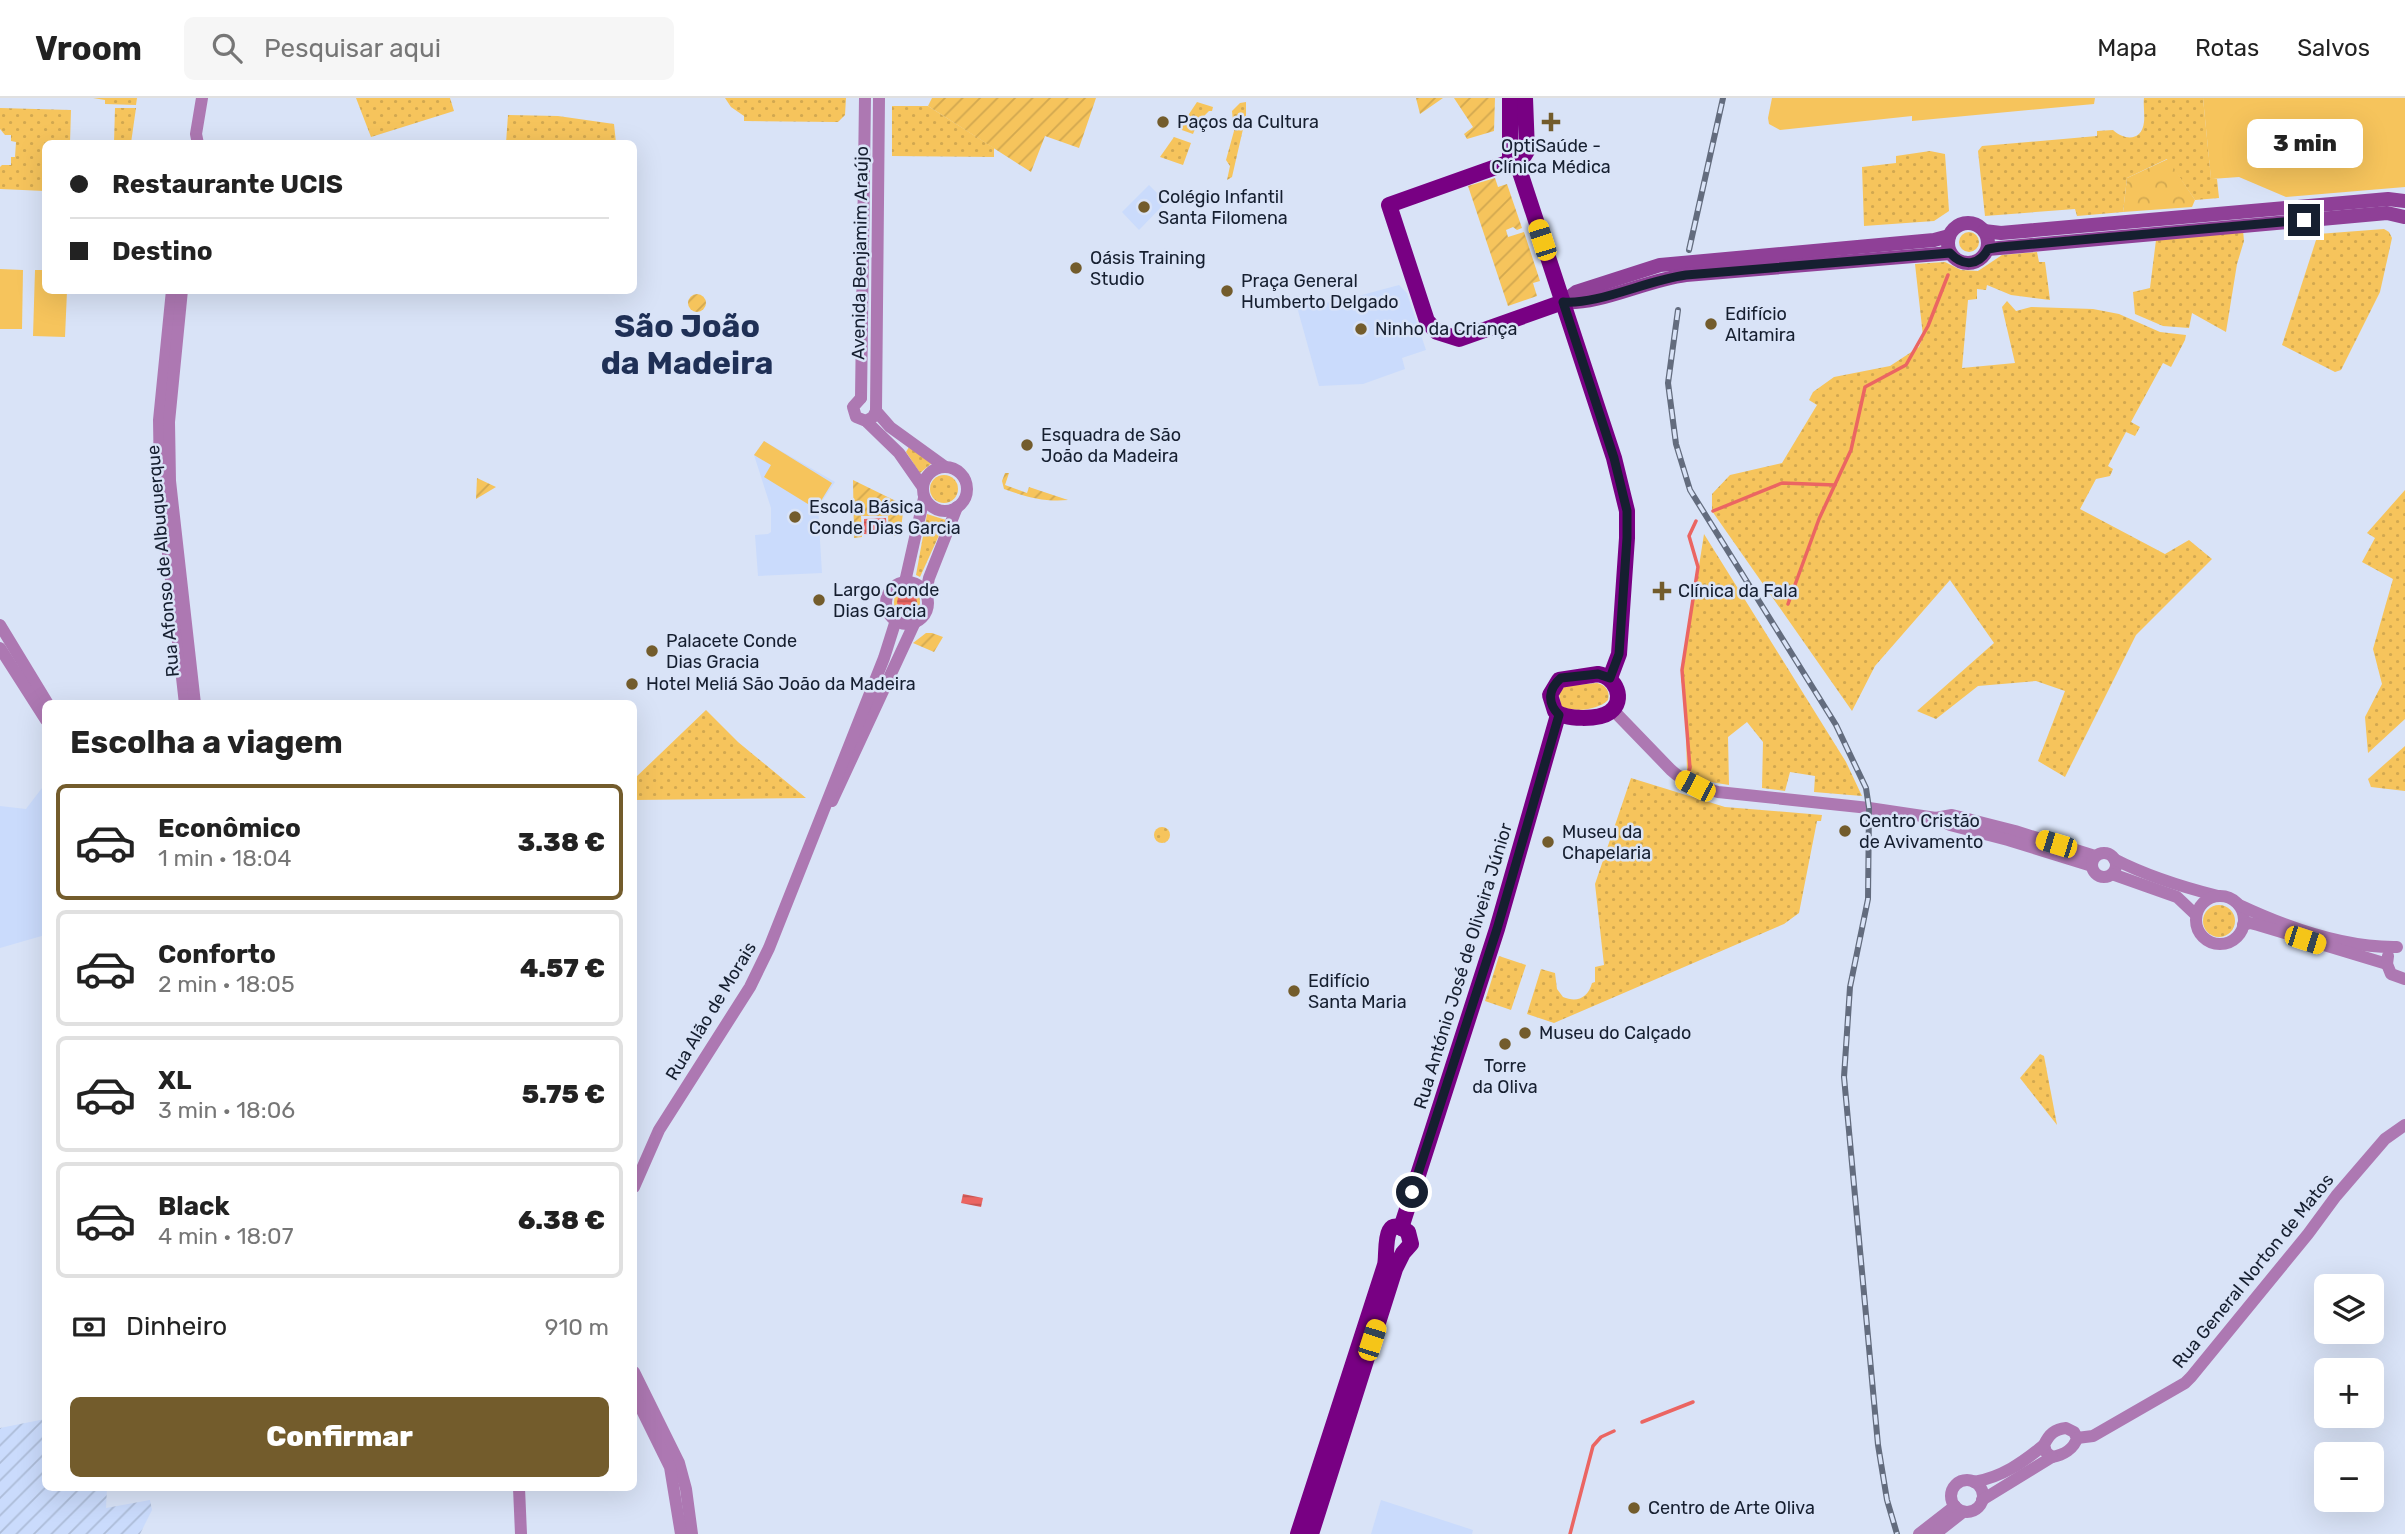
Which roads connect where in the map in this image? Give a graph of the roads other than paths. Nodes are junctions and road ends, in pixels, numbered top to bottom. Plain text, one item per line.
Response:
1 (202, 98) edge
2 (865, 98) edge
3 (878, 98) edge
4 (1510, 98) edge
5 (1525, 98) edge
6 (195, 140) edge
7 (1514, 164) junction
8 (2405, 201) edge
9 (2404, 218) edge
10 (1984, 230) junction
11 (1949, 236) junction
12 (1988, 249) junction
13 (1950, 253) junction
14 (172, 294) edge
15 (182, 294) edge
16 (1563, 302) junction
17 (861, 398) junction
18 (873, 413) junction
19 (944, 466) junction
20 (923, 492) junction
21 (957, 507) junction
22 (905, 582) junction
23 (926, 592) junction
24 (896, 620) junction
25 (915, 622) junction
26 (0, 625) edge
27 (0, 648) edge
28 (1610, 678) junction
29 (46, 700) edge
30 (185, 700) edge
31 (195, 700) edge
32 (1613, 710) junction
33 (42, 714) edge
34 (1559, 715) junction
35 (826, 809) junction
36 (2114, 859) junction
37 (2094, 861) junction
38 (2112, 874) junction
39 (2218, 896) junction
40 (2239, 905) junction
41 (2196, 915) junction
42 (2244, 925) junction
43 (2403, 946) edge
44 (2387, 964) junction
45 (2405, 979) edge
46 (2405, 1125) edge
47 (637, 1180) edge
48 (1396, 1251) junction
49 (637, 1378) edge
50 (637, 1400) edge
51 (2077, 1438) junction
52 (2044, 1444) junction
53 (2052, 1457) junction
54 (1973, 1482) junction
55 (519, 1491) edge
56 (1982, 1500) junction
57 (1959, 1509) junction
58 (522, 1534) edge
59 (681, 1534) edge
60 (692, 1534) edge
61 (1298, 1534) edge
62 (1311, 1534) edge
63 (1919, 1534) edge
64 (1936, 1534) edge

1 - 6 street
2 - 17 street, Avenida Benjamim Araújo
3 - 18 street, Avenida Benjamim Araújo
4 - 7 main road
5 - 7 main road
7 - 16 main road
7 - 16 main road
8 - 10 main road
9 - 12 main road
10 - 11 main road
10 - 12 main road
11 - 13 main road
11 - 16 main road
12 - 13 main road
13 - 16 main road
14 - 30 street, Rua Afonso de Albuquerque
15 - 31 street, Rua Afonso de Albuquerque
16 - 28 main road
17 - 18 street
17 - 18 street, Avenida Benjamim Araújo
18 - 19 street
18 - 20 street
19 - 20 street
19 - 21 street, Rua Alão de Morais
20 - 21 street
20 - 22 street, Rua Alão de Morais
21 - 23 street, Rua Alão de Morais
22 - 23 street
22 - 24 street, Rua Alão de Morais
23 - 25 street, Rua Alão de Morais
24 - 25 street
24 - 35 street, Rua Alão de Morais
25 - 35 street, Rua Alão de Morais
26 - 29 street
27 - 33 street
28 - 32 main road
28 - 34 main road, Rua António José de Oliveira Júnior
32 - 34 main road
32 - 37 street
34 - 48 main road, Rua António José de Oliveira Júnior
35 - 47 street, Rua Alão de Morais
36 - 37 street
36 - 38 street
36 - 39 street
37 - 38 street
38 - 41 street
39 - 40 street
39 - 41 street
40 - 42 street
40 - 43 street
41 - 42 street
42 - 44 street
43 - 44 street
44 - 45 street
46 - 51 street, Rua General Norton de Matos
48 - 61 main road, Rua António José de Oliveira Júnior
48 - 62 main road
49 - 60 street
50 - 59 street
51 - 52 street, Rua General Norton de Matos
51 - 53 street, Rua General Norton de Matos
52 - 53 street
52 - 54 street, Rua General Norton de Matos
53 - 56 street, Rua General Norton de Matos
54 - 56 street
54 - 57 street
55 - 58 street
56 - 57 street
57 - 63 street
57 - 64 street

